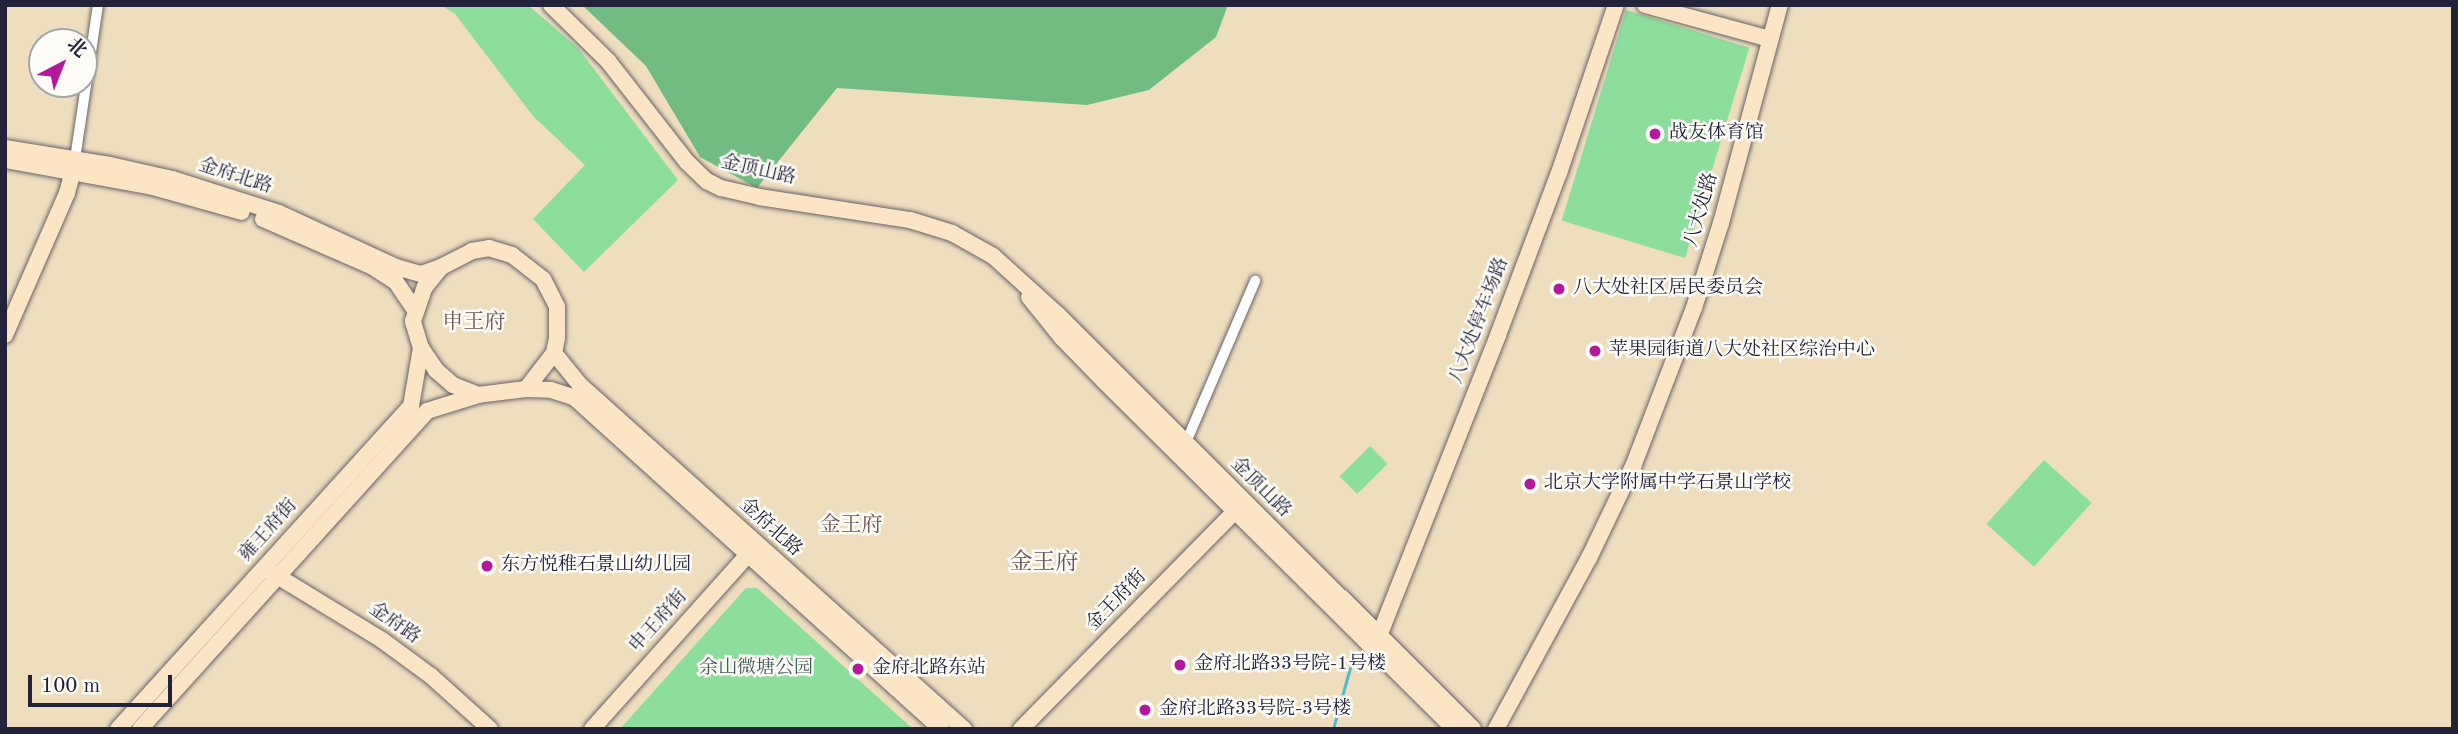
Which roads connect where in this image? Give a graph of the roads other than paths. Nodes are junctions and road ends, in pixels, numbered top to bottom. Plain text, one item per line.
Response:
1 (98, 5) edge
2 (551, 5) edge
3 (1616, 5) edge
4 (1644, 5) edge
5 (1780, 5) edge
6 (1770, 39) junction
7 (5, 148) edge
8 (5, 160) edge
9 (74, 165) junction
10 (441, 267) junction
11 (1255, 281) dead end
12 (416, 312) junction
13 (5, 335) edge
14 (421, 348) junction
15 (554, 353) junction
16 (526, 388) junction
17 (478, 395) junction
18 (1183, 450) junction
19 (1239, 507) junction
20 (753, 549) junction
21 (270, 572) junction
22 (1376, 642) junction
23 (118, 729) edge
24 (140, 729) edge
25 (490, 729) edge
26 (592, 729) edge
27 (941, 729) edge
28 (964, 729) edge
29 (1021, 729) edge
30 (1454, 729) edge
31 (1474, 729) edge
32 (1496, 729) edge

1 - 9 street
2 - 18 street, 金顶山路
3 - 22 street, 八大处停车场路
4 - 6 street
5 - 6 street, 八大处路
6 - 32 street, 八大处路
7 - 9 street, 金府北路
8 - 9 street, 金府北路
9 - 10 street, 金府北路
9 - 12 street, 金府北路
9 - 13 street
10 - 12 street
10 - 15 street
11 - 18 street
12 - 14 street
14 - 17 street
14 - 21 street, 雍王府街
15 - 16 street
15 - 20 street, 金府北路
16 - 17 street
16 - 20 street, 金府北路
17 - 21 street, 雍王府街
18 - 19 street, 金顶山路
19 - 22 street, 金顶山路
19 - 29 street, 金王府街
20 - 26 street, 申王府街
20 - 27 street, 金府北路
20 - 28 street, 金府北路
21 - 23 street, 雍王府街
21 - 24 street, 雍王府街
21 - 25 street, 金府路
22 - 30 street, 金顶山路
22 - 31 street, 金顶山路

